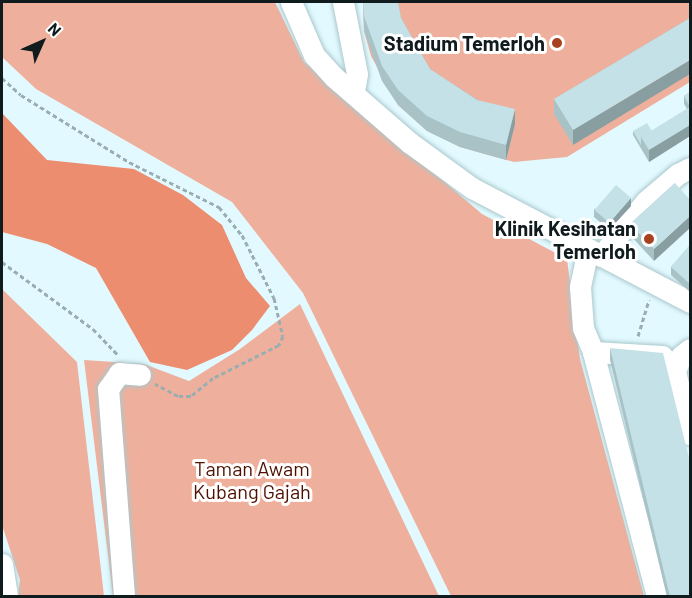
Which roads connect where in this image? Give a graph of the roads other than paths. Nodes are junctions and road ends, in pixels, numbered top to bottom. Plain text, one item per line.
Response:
1 (291, 2) edge
2 (343, 2) edge
3 (354, 91) junction
4 (686, 175) edge
5 (594, 253) junction
6 (690, 302) edge
7 (690, 348) edge
8 (594, 352) junction
9 (675, 371) junction
10 (140, 375) road end
11 (690, 434) edge
12 (2, 564) edge
13 (7, 597) edge
14 (124, 597) edge
15 (657, 597) edge

1 - 3 street
2 - 3 street
3 - 5 street
4 - 5 street
5 - 6 street
5 - 8 street
7 - 9 street
8 - 9 street
8 - 15 street
9 - 11 street
10 - 14 street
12 - 13 street

